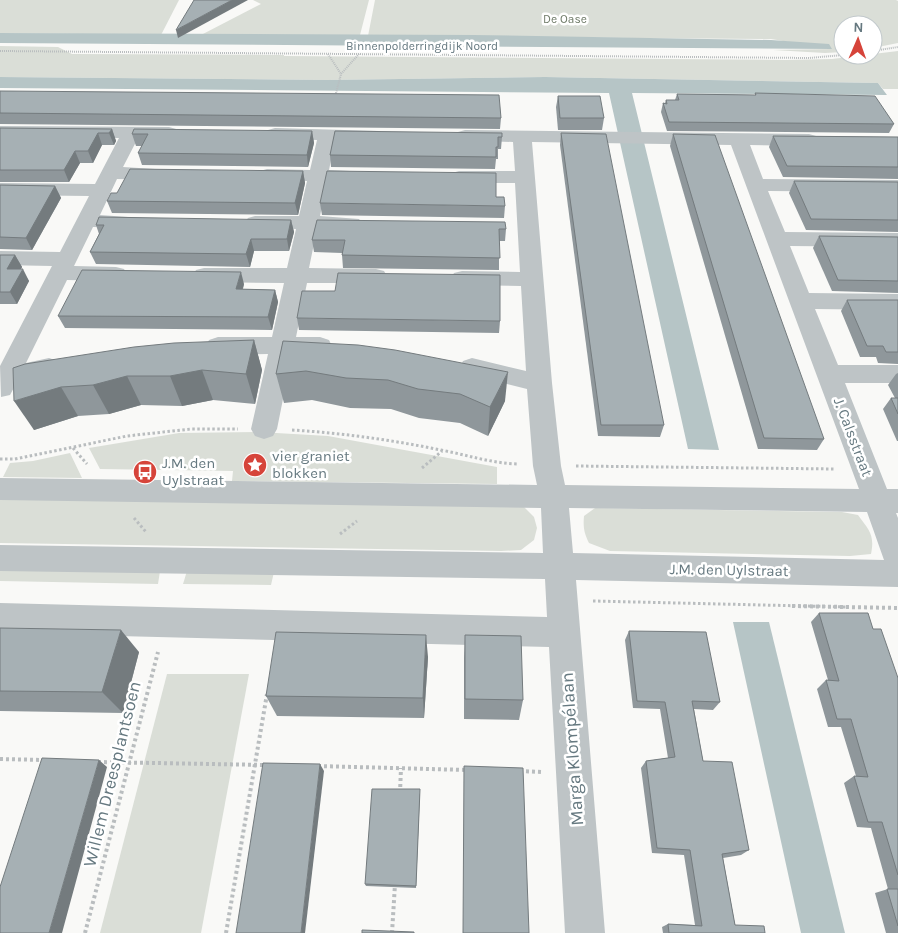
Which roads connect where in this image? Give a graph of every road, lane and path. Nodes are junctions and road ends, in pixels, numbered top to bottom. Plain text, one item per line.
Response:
1 (898, 47) edge
2 (883, 49) edge
3 (0, 51) edge
4 (328, 54) junction
5 (359, 54) junction
6 (833, 56) edge
7 (341, 74) junction
8 (334, 100) edge
9 (0, 132) edge
10 (131, 133) junction
11 (190, 133) edge
12 (258, 134) edge
13 (327, 135) junction
14 (385, 135) edge
15 (444, 136) edge
16 (522, 136) junction
17 (738, 139) junction
18 (828, 140) edge
19 (187, 174) edge
20 (244, 175) edge
21 (310, 176) junction
22 (382, 176) edge
23 (439, 177) edge
24 (525, 177) junction
25 (105, 182) junction
26 (756, 185) junction
27 (898, 186) edge
28 (0, 189) edge
29 (86, 221) junction
30 (154, 222) edge
31 (233, 222) edge
32 (300, 223) junction
33 (369, 224) edge
34 (777, 239) junction
35 (898, 240) edge
36 (0, 258) edge
37 (63, 266) junction
38 (137, 274) edge
39 (185, 274) edge
40 (298, 275) junction
41 (396, 277) edge
42 (445, 278) edge
43 (533, 279) junction
44 (801, 301) junction
45 (898, 302) edge
46 (11, 345) edge
47 (283, 345) junction
48 (193, 348) edge
49 (342, 348) edge
50 (453, 362) edge
51 (74, 363) edge
52 (828, 374) junction
53 (898, 374) edge
54 (3, 383) edge
55 (539, 383) junction
56 (264, 429) junction
57 (442, 450) junction
58 (0, 459) edge
59 (547, 466) junction
60 (866, 470) junction
61 (0, 489) edge
62 (393, 493) junction
63 (554, 496) junction
64 (887, 501) edge
65 (0, 558) edge
66 (898, 558) edge
67 (304, 562) junction
68 (560, 566) junction
69 (898, 574) edge
70 (0, 618) edge
71 (165, 622) junction
72 (564, 632) junction
73 (268, 690) edge
74 (0, 759) edge
75 (47, 760) edge
76 (93, 762) edge
77 (131, 762) junction
78 (255, 765) junction
79 (275, 765) edge
80 (314, 766) edge
81 (401, 768) junction
82 (478, 770) edge
83 (516, 771) edge
84 (574, 772) junction
85 (399, 797) edge
86 (395, 875) edge
87 (85, 933) edge
88 (226, 933) edge
89 (392, 933) edge
90 (585, 933) edge

1 - 2 path
3 - 4 path, Binnenpolderringdijk Noord
4 - 5 path, Binnenpolderringdijk Noord
4 - 7 path
5 - 6 path, Binnenpolderringdijk Noord
5 - 7 path
7 - 8 path
9 - 10 street
10 - 11 street
10 - 25 street
12 - 13 street
13 - 14 street
13 - 21 street
15 - 16 street
16 - 17 street
16 - 24 street
17 - 18 street
17 - 26 street, J. Calsstraat
19 - 25 street
20 - 21 street
21 - 22 street
21 - 32 street
23 - 24 street
24 - 43 street
25 - 28 street
25 - 29 street
26 - 27 street
26 - 34 street, J. Calsstraat
29 - 30 street
29 - 37 street
31 - 32 street
32 - 33 street
32 - 40 street
34 - 35 street
34 - 44 street, J. Calsstraat
36 - 37 street
37 - 38 street
37 - 46 street
39 - 40 street
40 - 41 street
40 - 47 street
42 - 43 street
43 - 55 street
44 - 45 street
44 - 52 street, J. Calsstraat
46 - 54 street
47 - 48 street
47 - 49 street
47 - 56 street
50 - 55 street
51 - 54 street
52 - 53 street, J. Calsstraat
52 - 60 street, J. Calsstraat
55 - 59 street
56 - 57 path
56 - 58 path
57 - 59 path
57 - 62 path
59 - 60 path
59 - 63 street
60 - 64 street, J. Calsstraat
61 - 62 street
62 - 63 street
62 - 67 path
63 - 64 street
63 - 68 street
64 - 66 street
65 - 67 street, J.M. den Uylstraat
67 - 68 street, J.M. den Uylstraat
68 - 69 street, J.M. den Uylstraat
68 - 72 street, Marga Klompélaan
70 - 71 street
71 - 72 street
71 - 77 path, Willem Dreesplantsoen
72 - 84 street, Marga Klompélaan
73 - 78 path
74 - 75 path
76 - 77 path
77 - 78 path
77 - 87 path, Willem Dreesplantsoen
78 - 79 path
78 - 88 path
80 - 81 path
81 - 82 path
81 - 85 path
83 - 84 path
84 - 90 street, Marga Klompélaan
86 - 89 path

